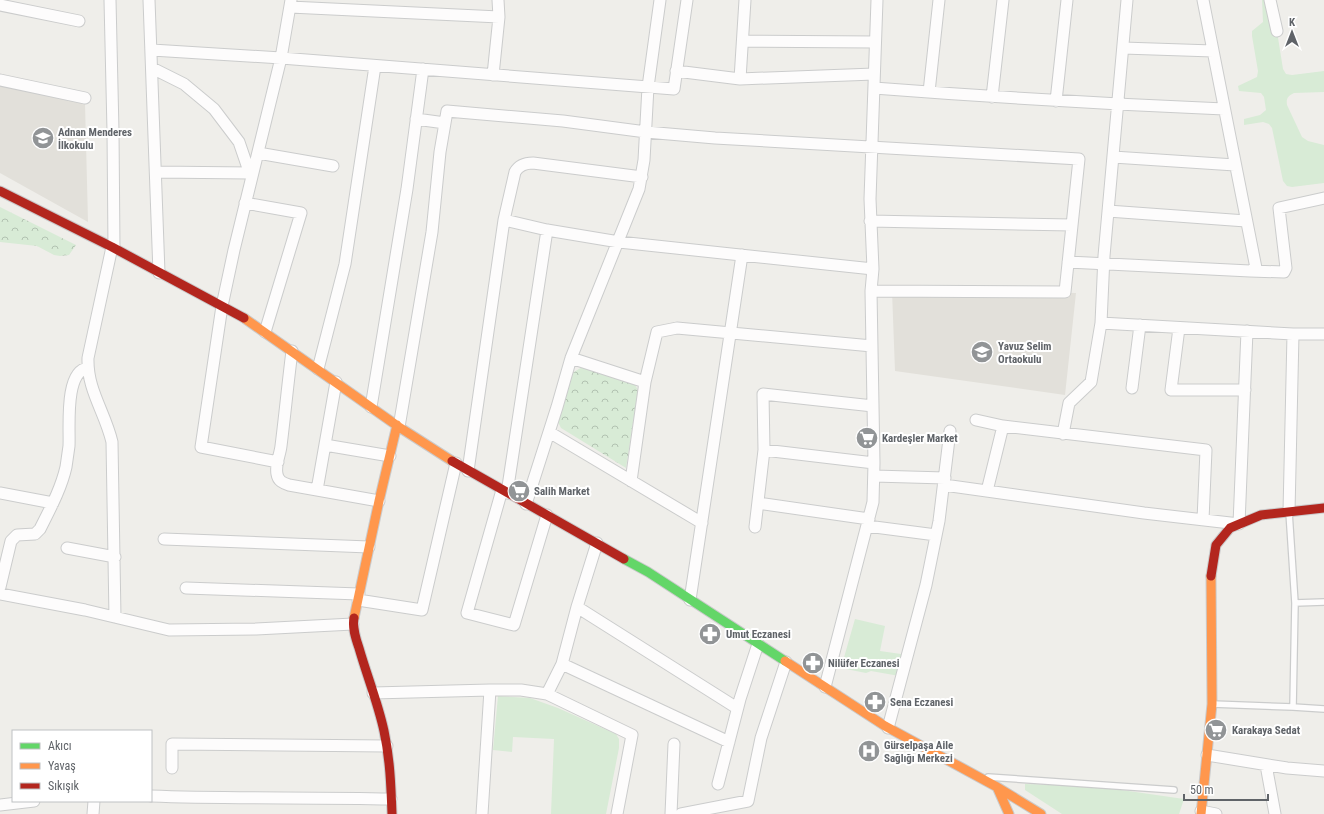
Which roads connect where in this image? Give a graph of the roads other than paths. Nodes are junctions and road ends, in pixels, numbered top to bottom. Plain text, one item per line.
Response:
1 (110, 0) edge
2 (149, 0) edge
3 (498, 0) edge
4 (660, 0) edge
5 (688, 0) edge
6 (745, 0) edge
7 (877, 0) edge
8 (939, 0) edge
9 (1003, 0) edge
10 (1067, 0) edge
11 (1127, 0) edge
12 (1203, 0) edge
13 (1270, 0) edge
14 (290, 3) edge
15 (0, 5) edge
16 (499, 17) junction
17 (79, 20) dead end
18 (1277, 31) dead end
19 (742, 41) junction
20 (876, 42) junction
21 (1123, 48) junction
22 (152, 50) junction
23 (1213, 51) junction
24 (281, 58) junction
25 (375, 66) junction
26 (152, 68) junction
27 (423, 69) junction
28 (676, 71) junction
29 (874, 74) junction
30 (493, 75) junction
31 (740, 79) junction
32 (0, 80) edge
33 (648, 86) junction
34 (874, 88) junction
35 (929, 92) junction
36 (992, 97) junction
37 (85, 98) dead end
38 (1056, 101) junction
39 (1118, 104) junction
40 (1224, 109) junction
41 (416, 119) junction
42 (445, 123) junction
43 (646, 132) junction
44 (872, 147) junction
45 (258, 153) junction
46 (1113, 157) junction
47 (1235, 165) junction
48 (333, 166) dead end
49 (156, 172) junction
50 (251, 175) junction
51 (642, 177) junction
52 (0, 191) edge
53 (1324, 198) edge
54 (245, 203) junction
55 (1108, 211) junction
56 (504, 220) junction
57 (1246, 220) junction
58 (870, 221) junction
59 (1072, 225) junction
60 (546, 230) junction
61 (618, 242) junction
62 (113, 248) junction
63 (742, 256) junction
64 (1068, 262) junction
65 (1104, 264) junction
66 (873, 269) junction
67 (1250, 271) junction
68 (159, 273) junction
69 (871, 291) junction
70 (222, 306) junction
71 (1101, 323) junction
72 (1140, 325) junction
73 (1179, 328) junction
74 (265, 332) junction
75 (730, 332) junction
76 (1247, 332) junction
77 (1292, 334) junction
78 (1324, 334) edge
79 (872, 346) junction
80 (292, 351) junction
81 (571, 358) junction
82 (88, 368) junction
83 (318, 369) junction
84 (336, 382) junction
85 (645, 382) junction
86 (1132, 388) dead end
87 (1245, 390) junction
88 (873, 406) junction
89 (371, 407) junction
90 (976, 420) dead end
91 (398, 426) junction
92 (1003, 426) junction
93 (950, 431) dead end
94 (549, 432) junction
95 (1063, 434) junction
96 (325, 445) junction
97 (764, 450) junction
98 (390, 456) junction
99 (278, 462) junction
100 (456, 463) junction
101 (874, 463) junction
102 (468, 471) junction
103 (874, 476) junction
104 (631, 481) junction
105 (944, 482) junction
106 (317, 490) junction
107 (987, 491) junction
108 (505, 492) junction
109 (0, 493) edge
110 (379, 501) junction
111 (53, 503) junction
112 (758, 503) junction
113 (526, 504) junction
114 (1324, 508) edge
115 (1289, 512) junction
116 (547, 515) junction
117 (1203, 520) junction
118 (702, 523) junction
119 (868, 523) junction
120 (1239, 524) junction
121 (755, 527) dead end
122 (936, 535) junction
123 (164, 538) dead end
124 (597, 543) junction
125 (67, 548) dead end
126 (369, 548) junction
127 (115, 557) junction
128 (0, 587) edge
129 (186, 588) dead end
130 (0, 594) edge
131 (358, 597) junction
132 (690, 600) junction
133 (1324, 602) edge
134 (1295, 603) junction
135 (577, 607) junction
136 (116, 617) junction
137 (353, 624) junction
138 (758, 644) junction
139 (786, 662) junction
140 (562, 664) junction
141 (825, 687) junction
142 (490, 690) junction
143 (373, 693) junction
144 (547, 694) junction
145 (1212, 704) junction
146 (1293, 707) junction
147 (738, 708) junction
148 (1324, 709) edge
149 (888, 728) junction
150 (729, 742) junction
151 (674, 744) dead end
152 (387, 746) junction
153 (1207, 755) junction
154 (1266, 765) junction
155 (172, 768) dead end
156 (1324, 771) edge
157 (978, 777) junction
158 (718, 784) dead end
159 (997, 787) junction
160 (1174, 790) dead end
161 (152, 796) edge
162 (391, 799) junction
163 (26, 802) edge
164 (94, 802) edge
165 (0, 805) edge
166 (1198, 813) edge
167 (93, 814) edge
168 (392, 814) edge
169 (482, 814) edge
170 (617, 814) edge
171 (671, 814) edge
172 (682, 814) edge
173 (1000, 814) edge
174 (1009, 814) edge
175 (1041, 814) edge
176 (1216, 814) edge
177 (1275, 814) edge

1 - 62 street
2 - 22 street
3 - 16 street
4 - 33 street
5 - 28 street
6 - 19 street
7 - 20 street
8 - 35 street
9 - 36 street
10 - 38 street
11 - 21 street
12 - 23 street
13 - 18 street
14 - 16 street
14 - 24 street
15 - 17 street
16 - 30 street
19 - 20 street
19 - 31 street
20 - 29 street
21 - 23 street
21 - 39 street
22 - 24 street
22 - 26 street
23 - 40 street
24 - 25 street
24 - 45 street
25 - 27 street
25 - 83 street
26 - 49 street
26 - 50 street
27 - 30 street
27 - 41 street
28 - 31 street
28 - 33 street
29 - 31 street
29 - 34 street
30 - 33 street
32 - 37 street
33 - 43 street
34 - 35 street
34 - 44 street
35 - 36 street
36 - 38 street
38 - 39 street
39 - 40 street
39 - 46 street
40 - 47 street
41 - 42 street
41 - 89 street
42 - 43 street
42 - 91 street
43 - 44 street
43 - 51 street
44 - 58 street
44 - 59 street
45 - 48 street
45 - 50 street
46 - 47 street
46 - 55 street
47 - 57 street
49 - 50 street
49 - 68 street
50 - 54 street
51 - 56 street
51 - 61 street
52 - 62 main road
53 - 67 street
54 - 70 street
54 - 74 street
55 - 57 street
55 - 65 street
56 - 60 street
56 - 102 street
57 - 67 street
58 - 59 street
58 - 66 street
59 - 64 street
60 - 61 street
60 - 108 street
61 - 63 street
61 - 81 street
62 - 68 main road
62 - 82 street
63 - 66 street
63 - 75 street
64 - 65 street
64 - 69 street
65 - 67 street
65 - 71 street
66 - 69 street
68 - 70 main road
69 - 79 street
70 - 74 main road
70 - 99 street
71 - 72 street
71 - 95 street
72 - 73 street
72 - 86 street
73 - 76 street
73 - 87 street
74 - 80 main road
75 - 79 street
75 - 85 street
75 - 118 street
76 - 77 street
76 - 87 street
77 - 78 street
77 - 115 street
79 - 88 street
80 - 83 main road
80 - 99 street
81 - 85 street
81 - 94 street
82 - 111 street
82 - 127 street
83 - 84 main road
84 - 89 main road
84 - 96 street
85 - 104 street
87 - 120 street
88 - 97 street
88 - 101 street
89 - 91 main road
90 - 92 street
91 - 98 main road
91 - 100 main road
92 - 95 street
92 - 107 street
93 - 105 street
94 - 104 street
94 - 113 street
95 - 117 street
96 - 98 street
96 - 106 street
97 - 101 street
97 - 112 street
98 - 110 main road
99 - 106 street
100 - 102 main road
100 - 131 street
101 - 103 street
102 - 108 main road
103 - 105 street
103 - 119 street
104 - 118 street
105 - 107 street
105 - 122 street
106 - 110 street
107 - 117 street
108 - 113 main road
108 - 116 street
109 - 111 street
110 - 126 main road
111 - 128 street
112 - 119 street
112 - 121 street
113 - 116 main road
114 - 115 main road
115 - 120 main road
115 - 134 lane
116 - 124 main road
117 - 120 street
118 - 132 street
119 - 122 street
119 - 141 street
120 - 145 main road
122 - 149 street
123 - 126 street
124 - 132 main road
124 - 135 street
125 - 127 street
126 - 131 main road
127 - 136 street
129 - 131 street
130 - 136 street
131 - 137 main road
132 - 138 main road
133 - 134 lane
134 - 146 lane
135 - 140 street
135 - 147 street
136 - 137 street
137 - 143 main road
138 - 139 main road
138 - 147 street
139 - 141 main road
139 - 172 street
140 - 144 street
140 - 150 street
141 - 149 main road
142 - 143 street
142 - 144 street
142 - 169 street
143 - 152 main road
144 - 170 street
145 - 146 lane
145 - 153 main road
146 - 148 lane
147 - 150 street
149 - 157 main road
150 - 158 street
151 - 171 street
152 - 155 street
152 - 162 main road
153 - 154 street
153 - 166 main road
154 - 156 street
154 - 177 street
157 - 159 main road
157 - 160 lane
159 - 173 main road
159 - 174 main road
159 - 175 main road
161 - 162 street
162 - 168 main road
163 - 165 street
164 - 167 street
166 - 176 street

